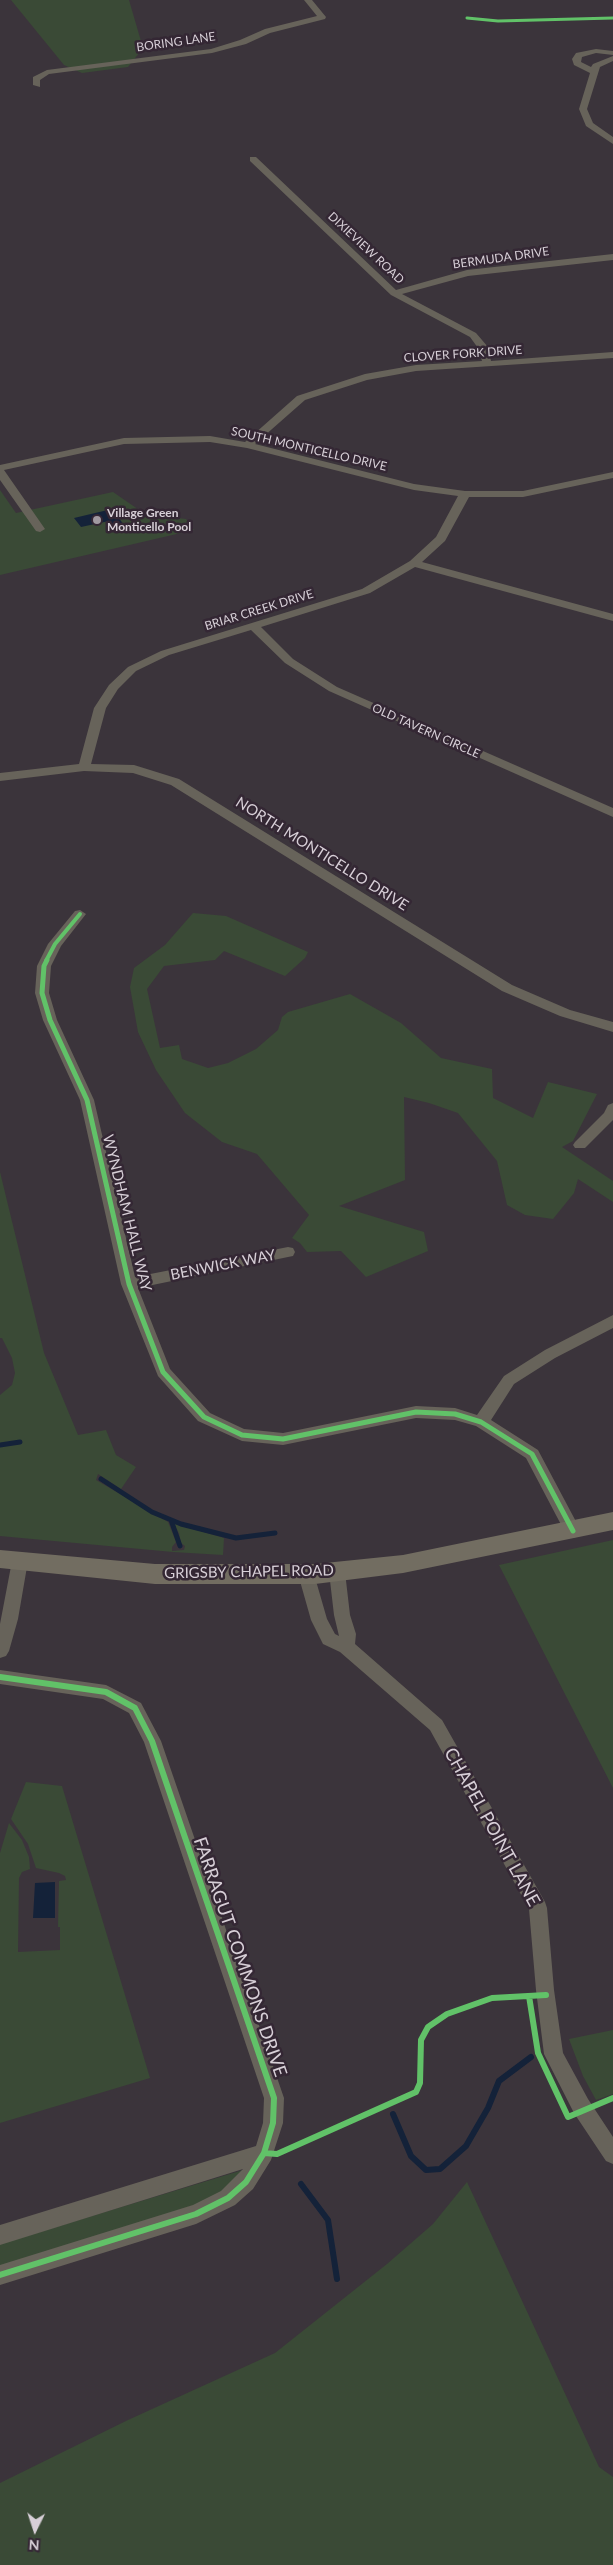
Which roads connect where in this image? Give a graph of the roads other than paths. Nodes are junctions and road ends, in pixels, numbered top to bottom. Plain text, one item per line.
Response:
1 (308, 0) edge
2 (613, 53) edge
3 (613, 58) edge
4 (594, 72) junction
5 (37, 84) dead end
6 (613, 141) edge
7 (253, 159) dead end
8 (613, 257) edge
9 (394, 293) junction
10 (613, 355) edge
11 (487, 363) junction
12 (247, 445) junction
13 (0, 468) edge
14 (0, 472) edge
15 (613, 475) edge
16 (466, 494) junction
17 (40, 529) dead end
18 (414, 563) junction
19 (613, 618) edge
20 (253, 626) junction
21 (84, 767) junction
22 (0, 777) edge
23 (613, 813) edge
24 (80, 914) dead end
25 (613, 1027) edge
26 (613, 1108) edge
27 (580, 1145) dead end
28 (288, 1252) dead end
29 (129, 1284) junction
30 (613, 1321) edge
31 (481, 1422) junction
32 (613, 1521) edge
33 (573, 1531) junction
34 (10, 1560) edge
35 (336, 1572) junction
36 (306, 1574) junction
37 (346, 1647) junction
38 (0, 1651) edge
39 (0, 1678) edge
40 (264, 2152) junction
41 (613, 2154) edge
42 (0, 2235) edge
43 (0, 2275) edge

1 - 5 street, BORING LANE
2 - 4 street
3 - 4 street
4 - 6 street
7 - 9 street, DIXIEVIEW ROAD
8 - 9 street, BERMUDA DRIVE
9 - 11 street, DIXIEVIEW ROAD
10 - 11 street, CLOVER FORK DRIVE
11 - 12 street, CLOVER FORK DRIVE
12 - 13 street, SOUTH MONTICELLO DRIVE
12 - 16 street, SOUTH MONTICELLO DRIVE
14 - 17 street
15 - 16 street, SOUTH MONTICELLO DRIVE
16 - 18 street, BRIAR CREEK DRIVE
18 - 19 street
18 - 20 street, BRIAR CREEK DRIVE
20 - 21 street, BRIAR CREEK DRIVE
20 - 23 street, OLD TAVERN CIRCLE
21 - 22 street, NORTH MONTICELLO DRIVE
21 - 25 street, NORTH MONTICELLO DRIVE
24 - 29 street, WYNDHAM HALL WAY
26 - 27 street
28 - 29 street, BENWICK WAY
29 - 31 street, WYNDHAM HALL WAY
30 - 31 street
31 - 33 street, WYNDHAM HALL WAY
32 - 33 street, GRIGSBY CHAPEL ROAD
33 - 35 street, GRIGSBY CHAPEL ROAD
34 - 36 street, GRIGSBY CHAPEL ROAD
34 - 38 street
35 - 36 street, GRIGSBY CHAPEL ROAD
35 - 37 street
36 - 37 street, CHAPEL POINT LANE
37 - 41 street, CHAPEL POINT LANE
39 - 40 street, FARRAGUT COMMONS DRIVE
40 - 42 street
40 - 43 street, FARRAGUT COMMONS DRIVE

